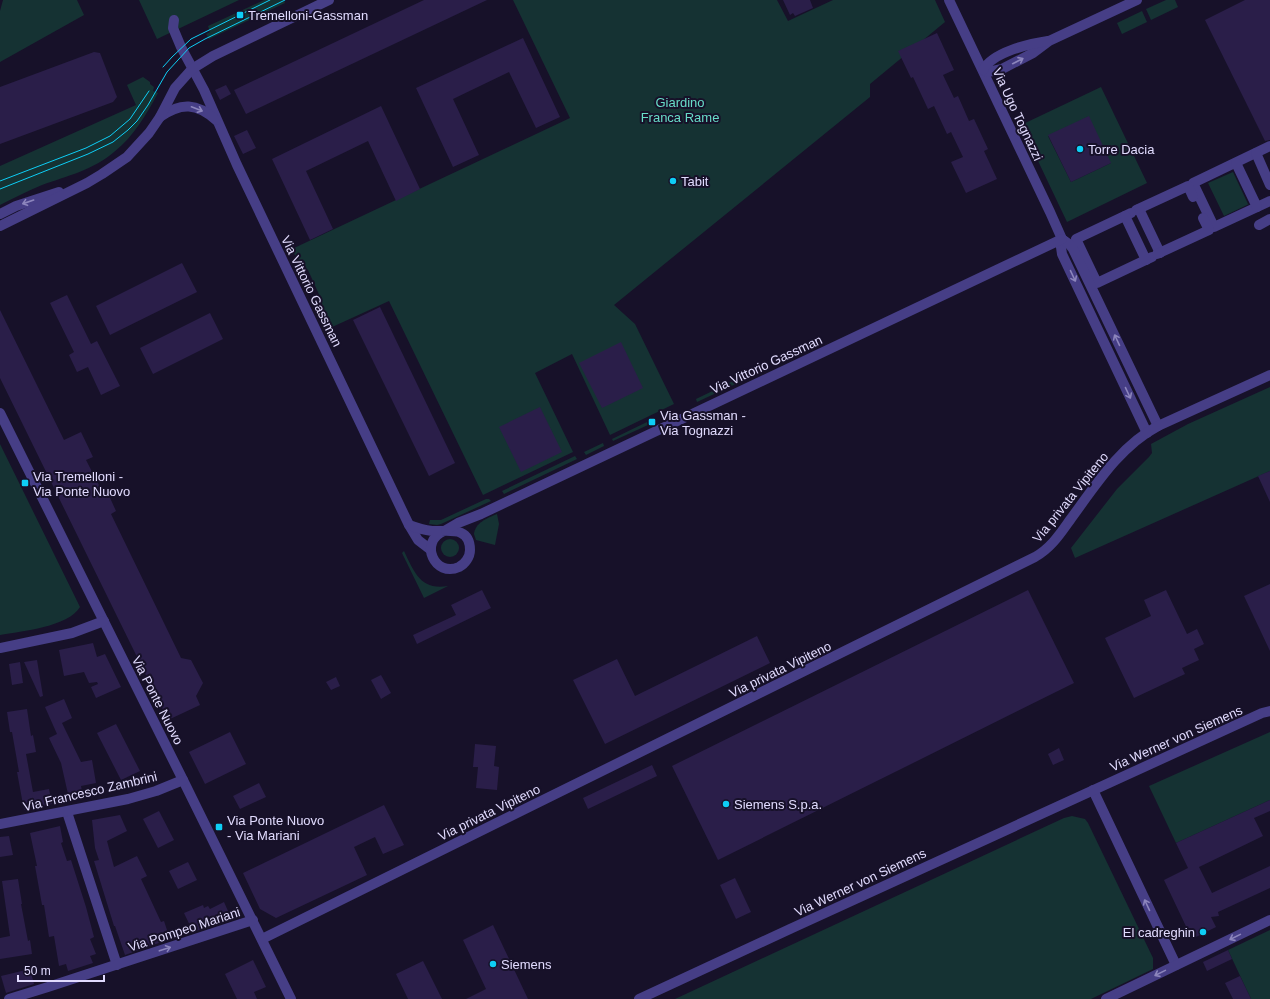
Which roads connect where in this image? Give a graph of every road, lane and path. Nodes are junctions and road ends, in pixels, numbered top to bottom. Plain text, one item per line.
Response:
1 (329, 0) edge
2 (949, 0) edge
3 (1136, 0) edge
4 (174, 20) dead end
5 (192, 70) junction
6 (983, 70) junction
7 (160, 117) junction
8 (218, 122) junction
9 (1270, 146) edge
10 (1256, 153) junction
11 (1236, 163) junction
12 (1270, 184) edge
13 (79, 187) junction
14 (1270, 201) edge
15 (1257, 207) junction
16 (1133, 212) junction
17 (0, 214) edge
18 (1270, 220) edge
19 (1259, 225) dead end
20 (0, 226) edge
21 (1062, 239) junction
22 (1154, 256) junction
23 (1270, 375) edge
24 (0, 413) edge
25 (1158, 426) junction
26 (1146, 432) junction
27 (481, 514) junction
28 (409, 525) junction
29 (445, 530) junction
30 (466, 537) junction
31 (430, 550) junction
32 (104, 621) junction
33 (0, 648) edge
34 (1270, 711) edge
35 (183, 780) junction
36 (1093, 790) junction
37 (67, 812) junction
38 (0, 824) edge
39 (253, 920) junction
40 (1270, 920) edge
41 (262, 939) junction
42 (117, 965) junction
43 (1176, 965) junction
44 (9, 999) edge
45 (291, 999) edge
46 (639, 999) edge
47 (1106, 999) edge

1 - 5 street
2 - 6 street, Via Ugo Tognazzi
3 - 6 street
4 - 5 street, Via Vittorio Gassman
5 - 7 street
5 - 8 street, Via Vittorio Gassman
6 - 21 street, Via Ugo Tognazzi
7 -> 8 street
7 - 13 street
8 - 28 street, Via Vittorio Gassman
9 - 10 street
10 - 11 street
10 - 12 street
11 - 15 street
11 - 15 street
13 -> 17 street
13 - 20 street
14 - 15 street
16 - 22 street
16 - 22 street
16 - 22 street
16 - 22 street
18 - 19 street
25 -> 21 street, Via Ugo Tognazzi
21 -> 26 street, Via Ugo Tognazzi
21 - 27 street, Via Vittorio Gassman
23 - 25 street, Via privata Vipiteno
24 - 32 street, Via Ponte Nuovo
25 - 26 street, Via privata Vipiteno
26 - 41 street, Via privata Vipiteno
27 - 29 street, Via Vittorio Gassman
27 - 30 street, Via Vittorio Gassman
28 - 29 street
28 - 31 street, Via Vittorio Gassman
29 - 30 street
29 - 31 street, Via Vittorio Gassman
30 - 31 street, Via Vittorio Gassman
32 - 33 street
32 - 35 street, Via Ponte Nuovo
34 - 36 street, Via Werner von Siemens
35 - 37 street, Via Francesco Zambrini
35 - 39 street, Via Ponte Nuovo
43 -> 36 street
36 - 46 street, Via Werner von Siemens
37 - 38 street, Via Francesco Zambrini
37 - 42 street
39 - 41 street, Via Ponte Nuovo
42 -> 39 street, Via Pompeo Mariani
40 -> 43 street
41 - 45 street, Via Ponte Nuovo
42 - 44 street, Via Pompeo Mariani
43 -> 47 street

